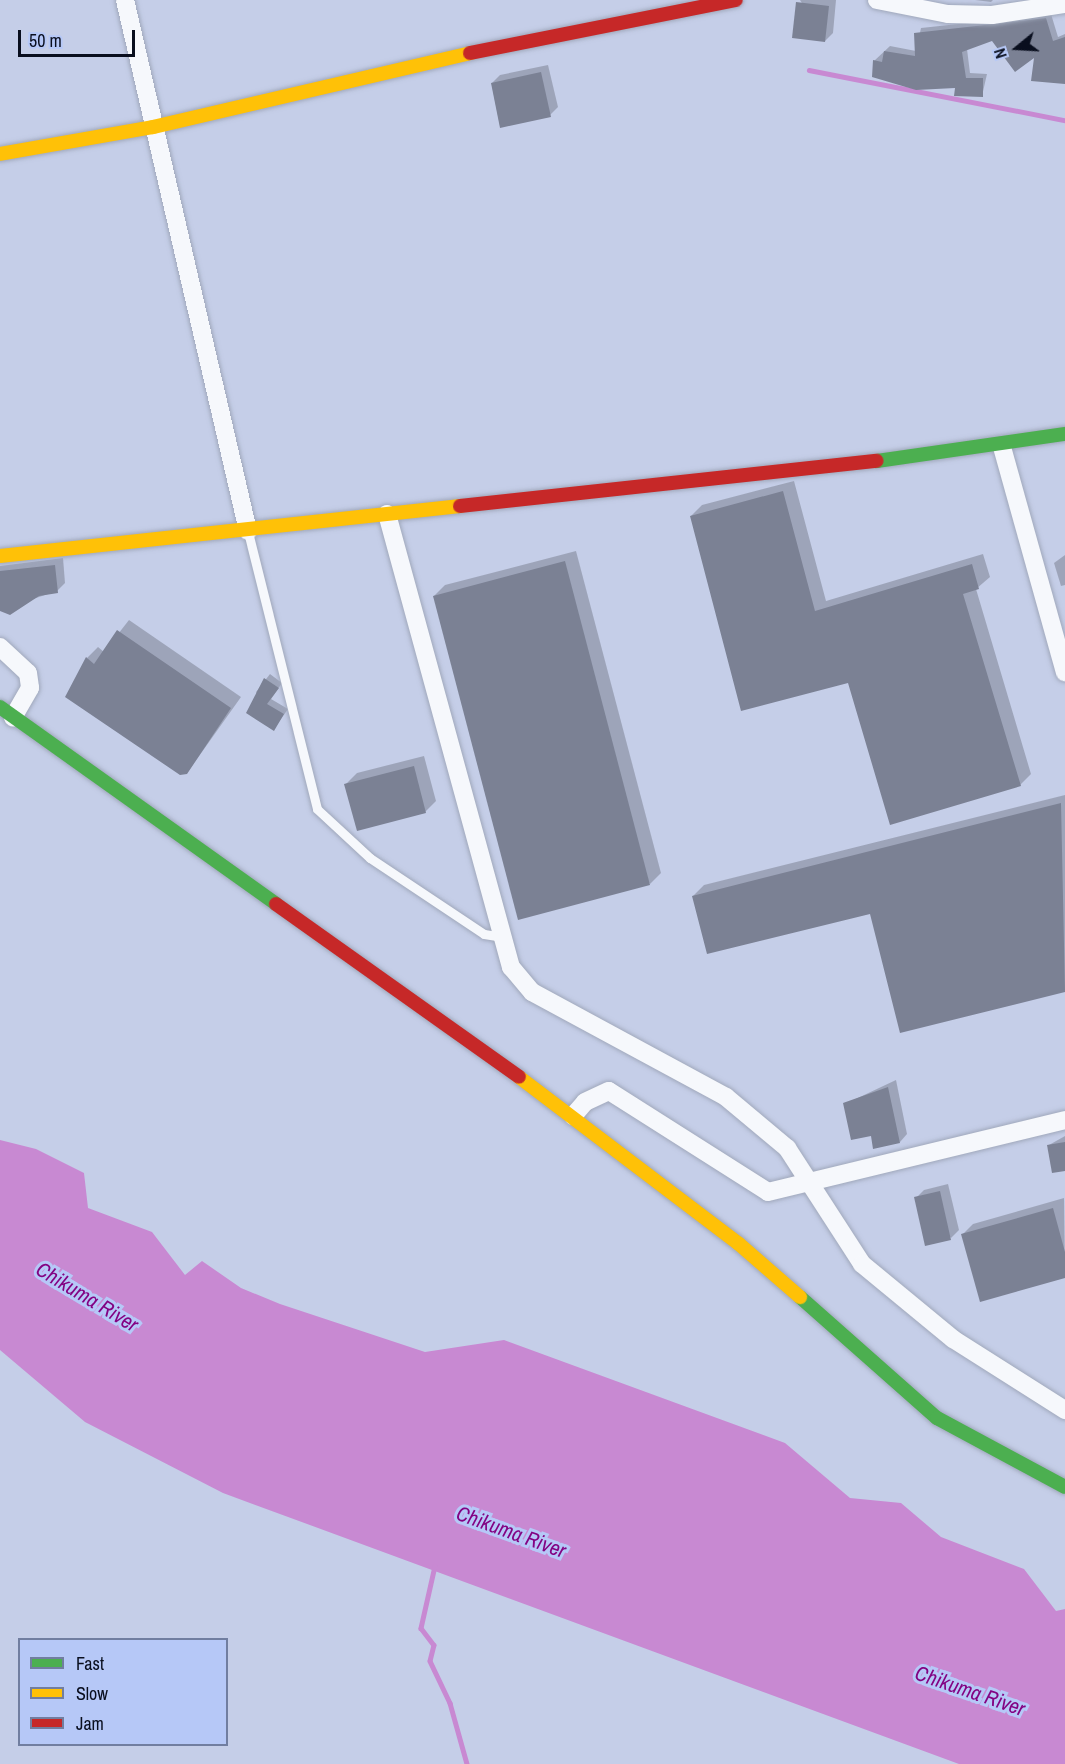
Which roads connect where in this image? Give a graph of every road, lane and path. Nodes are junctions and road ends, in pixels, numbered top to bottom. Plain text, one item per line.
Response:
1 (125, 0) edge
2 (736, 0) edge
3 (877, 0) edge
4 (1065, 4) edge
5 (153, 127) junction
6 (0, 154) edge
7 (1065, 434) edge
8 (1002, 447) junction
9 (387, 514) junction
10 (248, 531) junction
11 (0, 556) edge
12 (0, 647) edge
13 (1065, 672) edge
14 (6, 712) edge
15 (505, 937) junction
16 (573, 1116) junction
17 (1065, 1120) edge
18 (810, 1184) junction
19 (1065, 1410) edge
20 (1065, 1487) edge

1 - 5 street
2 - 5 street
3 - 4 street
5 - 6 street
5 - 10 street
7 - 8 street
8 - 9 street
8 - 13 street
9 - 10 street
9 - 15 street
10 - 11 street
10 - 15 lane
12 - 14 street
14 - 16 street
15 - 18 street
16 - 18 street
16 - 20 street
17 - 18 street
18 - 19 street

